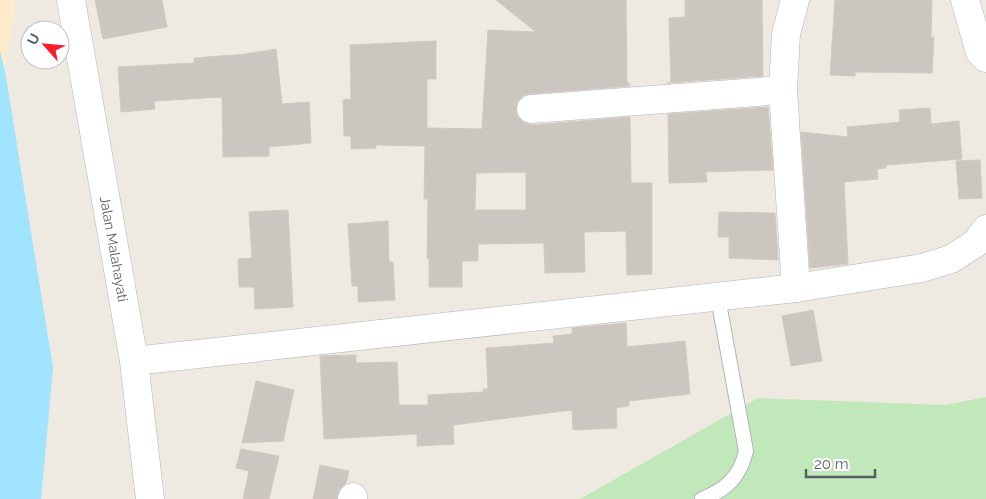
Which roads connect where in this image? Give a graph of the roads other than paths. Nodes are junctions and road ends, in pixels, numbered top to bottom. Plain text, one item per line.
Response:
1 (71, 0) edge
2 (795, 0) edge
3 (965, 0) edge
4 (986, 58) edge
5 (783, 90) junction
6 (531, 108) dead end
7 (986, 229) edge
8 (796, 288) junction
9 (718, 298) junction
10 (134, 361) junction
11 (150, 499) edge
12 (702, 499) edge

1 - 10 street, Jalan Malahayati
2 - 5 street
3 - 4 street
5 - 6 street
5 - 8 street
7 - 8 street
8 - 9 street
9 - 10 street
9 - 12 lane
10 - 11 street, Jalan Malahayati

